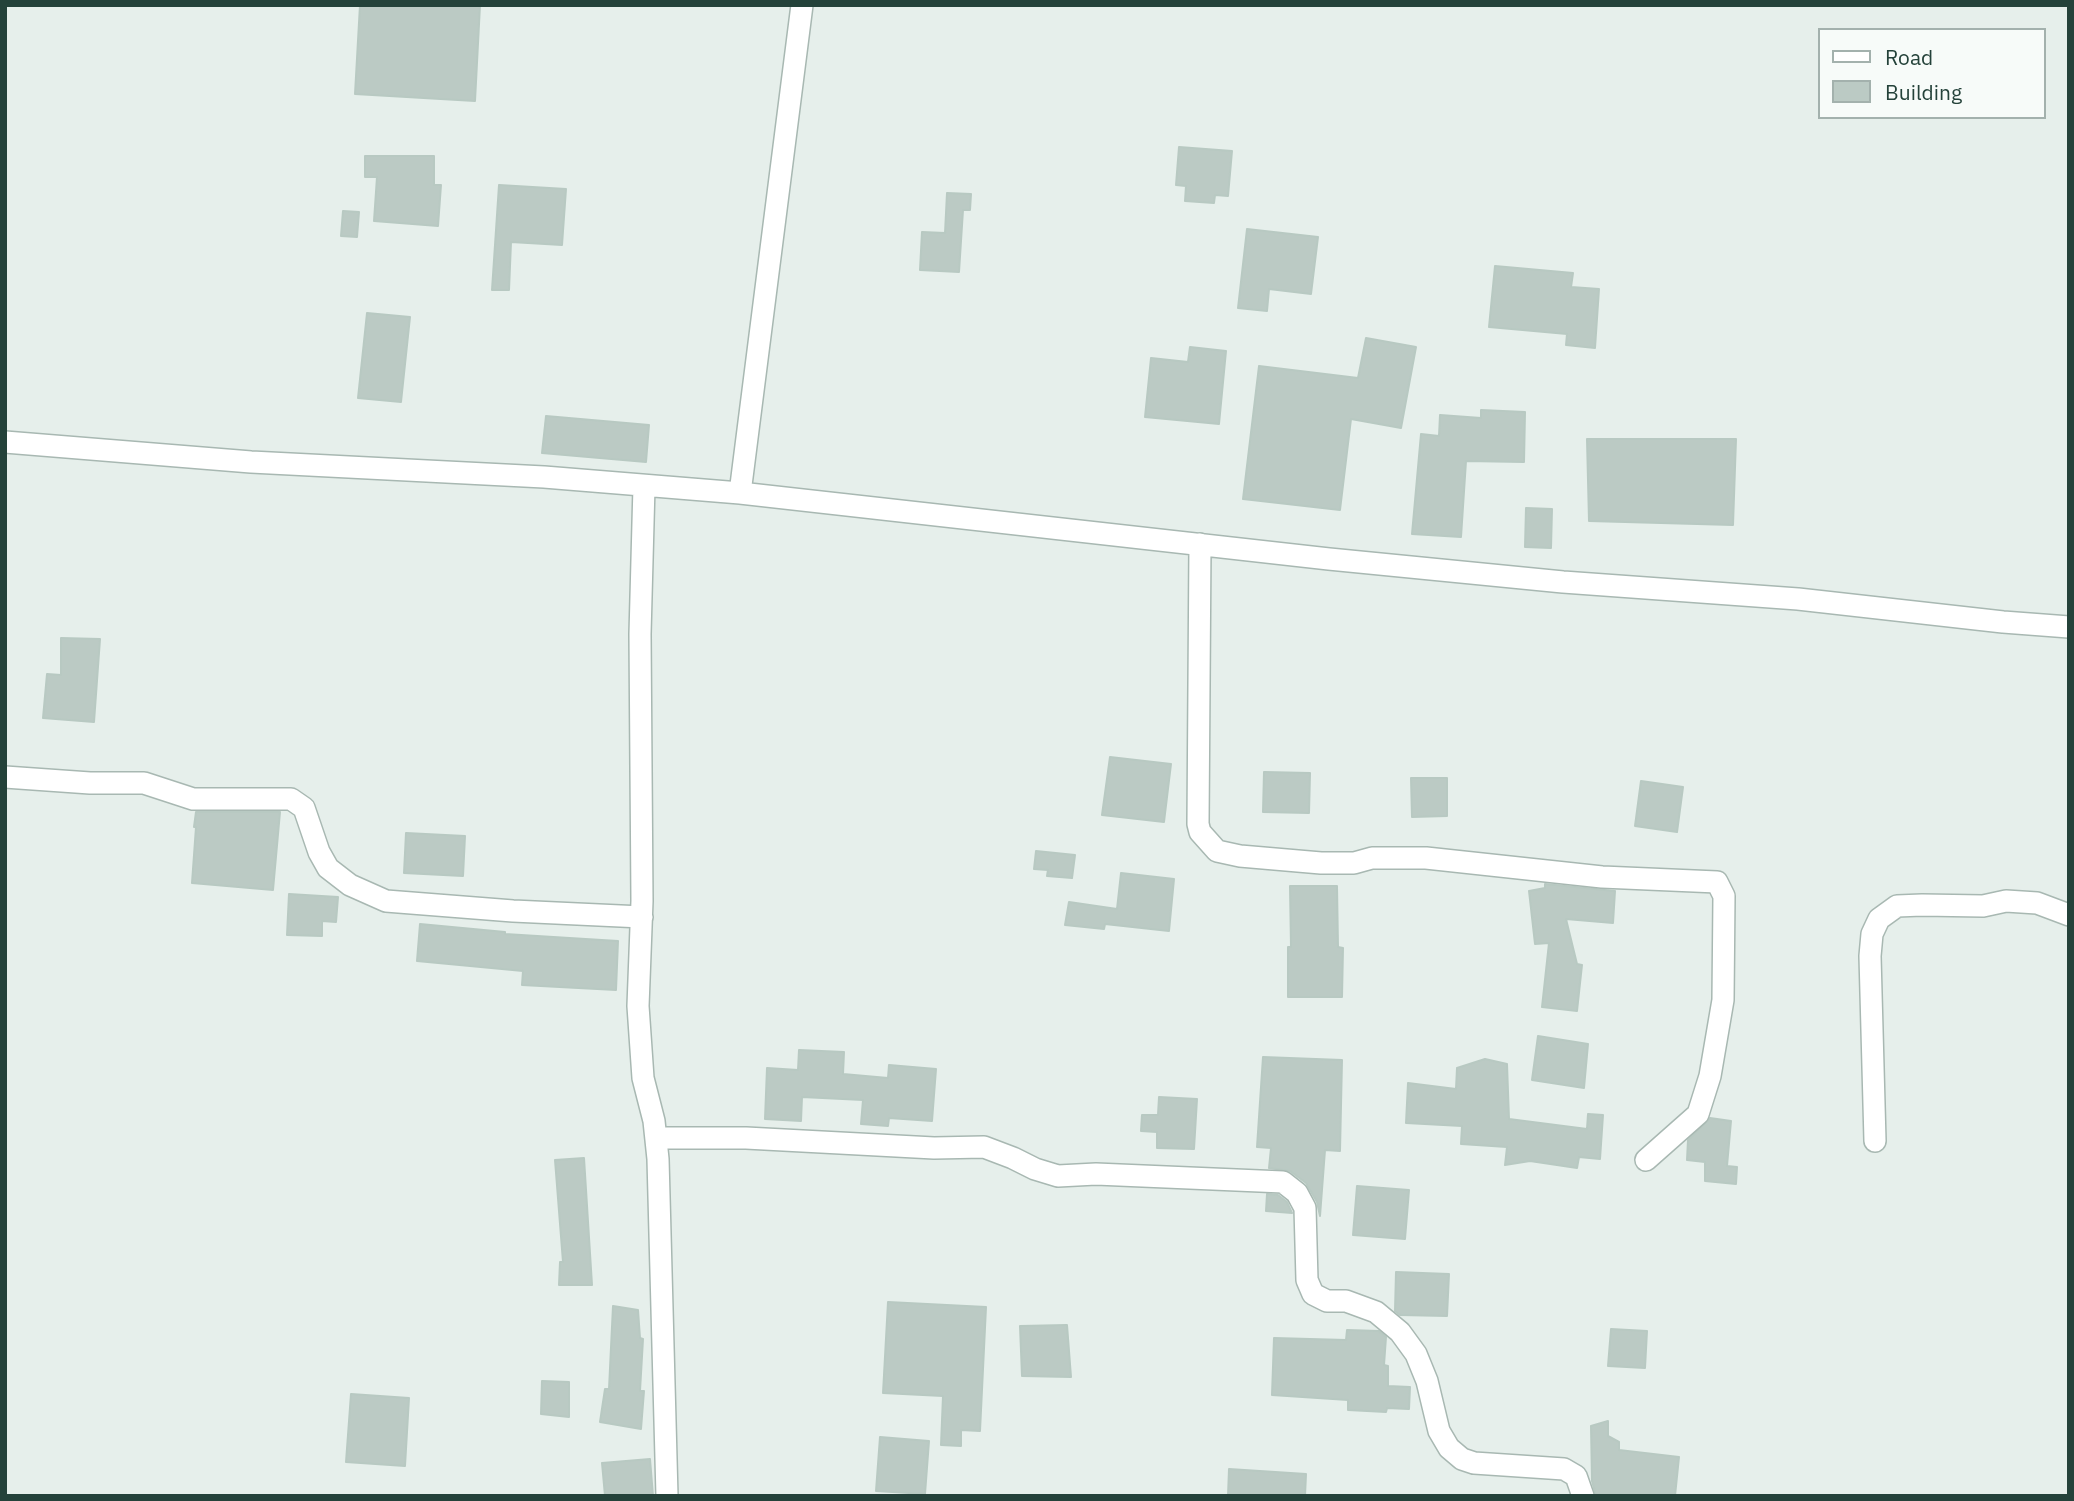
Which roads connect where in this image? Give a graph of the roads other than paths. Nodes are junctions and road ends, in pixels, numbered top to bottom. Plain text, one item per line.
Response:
1 (802, 5) edge
2 (5, 442) edge
3 (644, 486) junction
4 (740, 493) junction
5 (1199, 544) junction
6 (2069, 627) edge
7 (5, 777) edge
8 (2069, 915) edge
9 (642, 917) junction
10 (656, 1138) junction
11 (1875, 1141) dead end
12 (1646, 1160) dead end
13 (667, 1496) edge
14 (1583, 1496) edge

1 - 4 street
2 - 3 street
3 - 4 street
3 - 9 street
4 - 5 street
5 - 6 street
5 - 12 street
7 - 9 street
8 - 11 street
9 - 10 street
10 - 13 street
10 - 14 street

